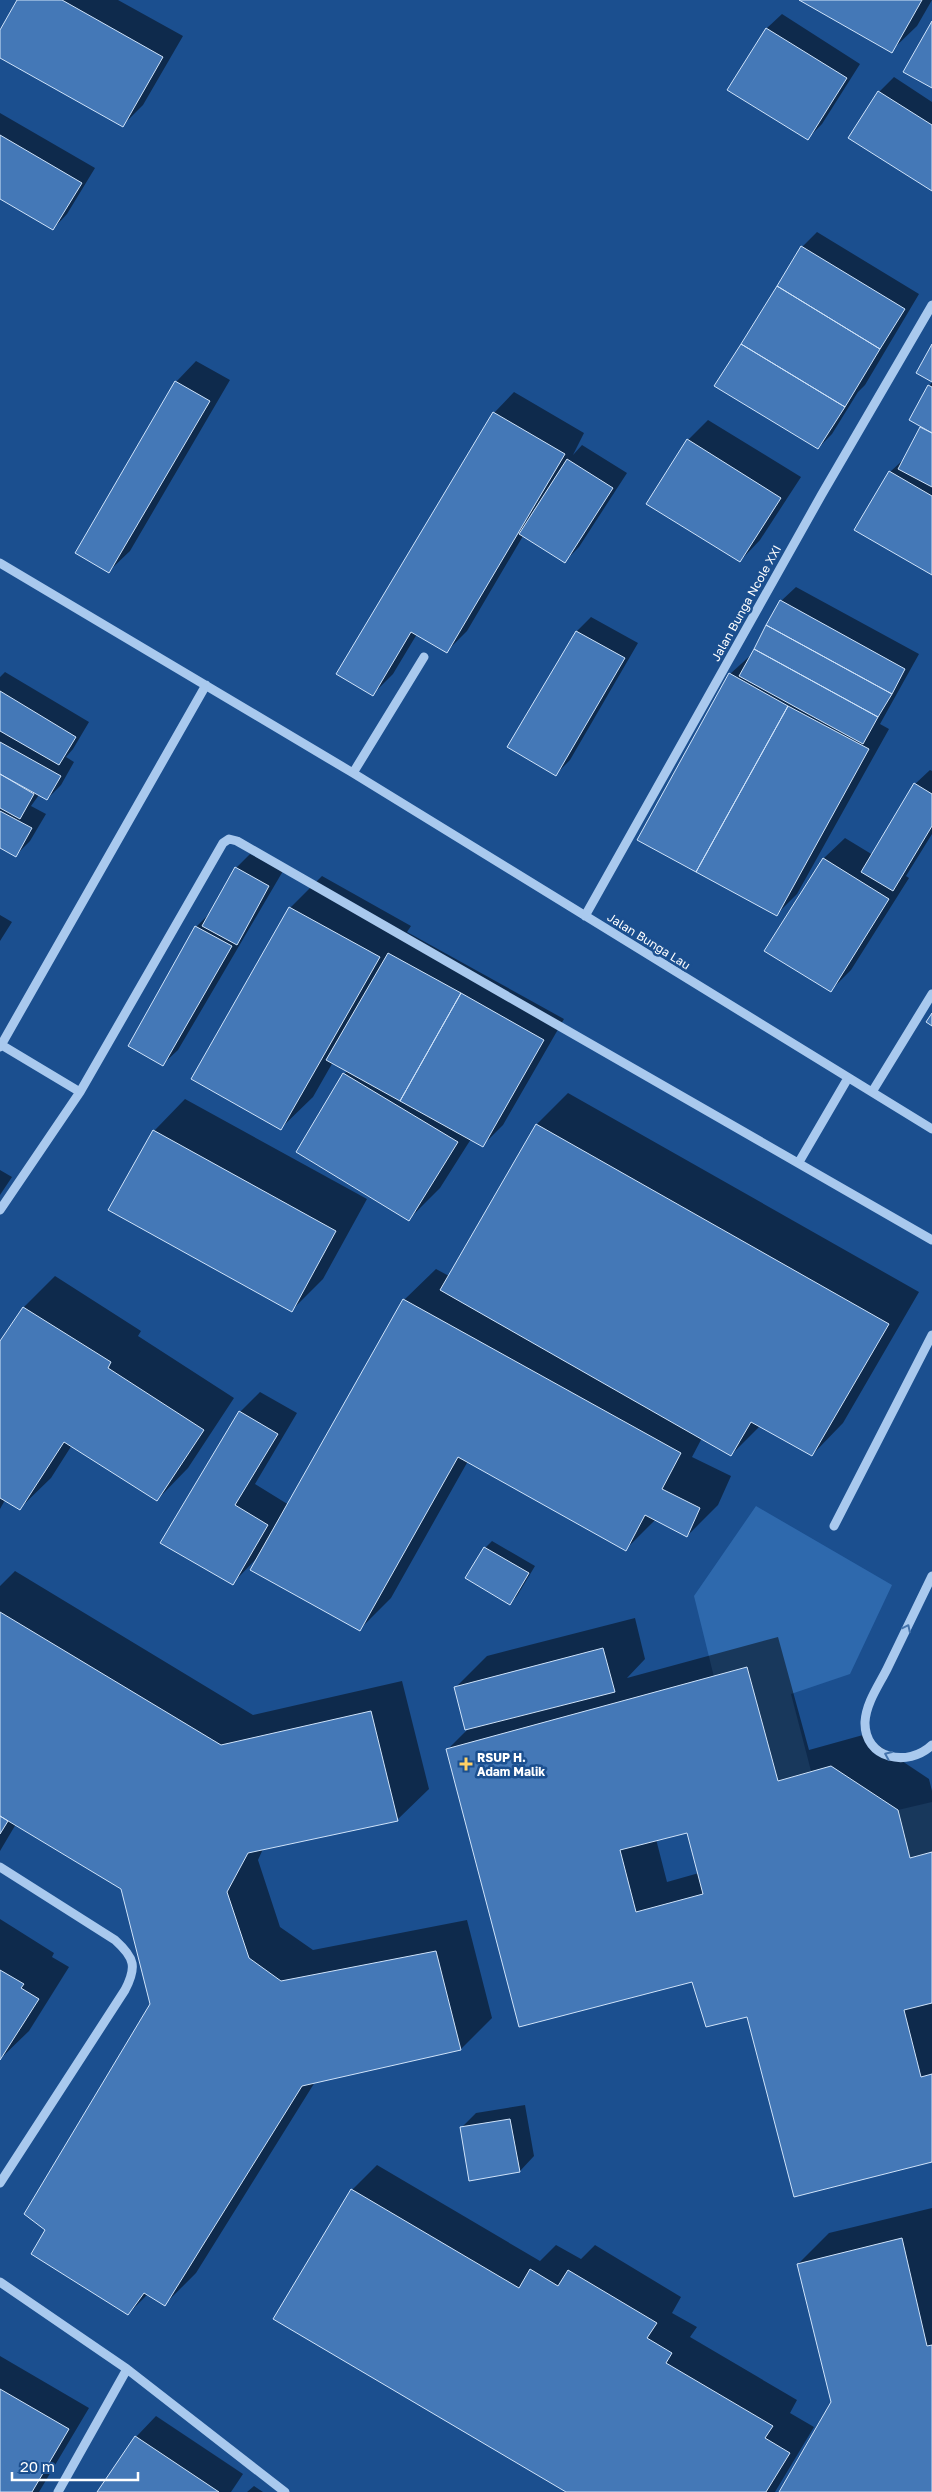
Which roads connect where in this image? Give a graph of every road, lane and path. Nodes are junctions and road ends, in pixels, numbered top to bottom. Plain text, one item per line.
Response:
1 (932, 305) edge
2 (0, 563) edge
3 (424, 657) dead end
4 (206, 685) junction
5 (353, 773) junction
6 (585, 916) junction
7 (932, 994) edge
8 (0, 1045) edge
9 (848, 1078) junction
10 (80, 1092) junction
11 (872, 1092) junction
12 (932, 1129) edge
13 (799, 1162) junction
14 (0, 1210) edge
15 (932, 1240) edge
16 (932, 1336) edge
17 (834, 1526) dead end
18 (932, 1576) edge
19 (932, 1745) edge
20 (0, 1867) edge
21 (0, 2183) edge
22 (0, 2282) edge
23 (127, 2369) junction
24 (58, 2492) edge
25 (285, 2492) edge

1 - 6 street, Jalan Bunga Ncole XXI
2 - 4 street, Jalan Bunga Lau
3 - 5 street
4 - 5 street, Jalan Bunga Lau
4 - 8 street
5 - 6 street, Jalan Bunga Lau
6 - 9 street, Jalan Bunga Lau
7 - 11 street
8 - 10 street
9 - 11 street, Jalan Bunga Lau
9 - 13 street
10 - 13 street
10 - 14 street
11 - 12 street, Jalan Bunga Lau
13 - 15 street
16 - 17 street
19 -> 18 street
20 - 21 street
22 - 23 street
23 - 24 street
23 - 25 street

